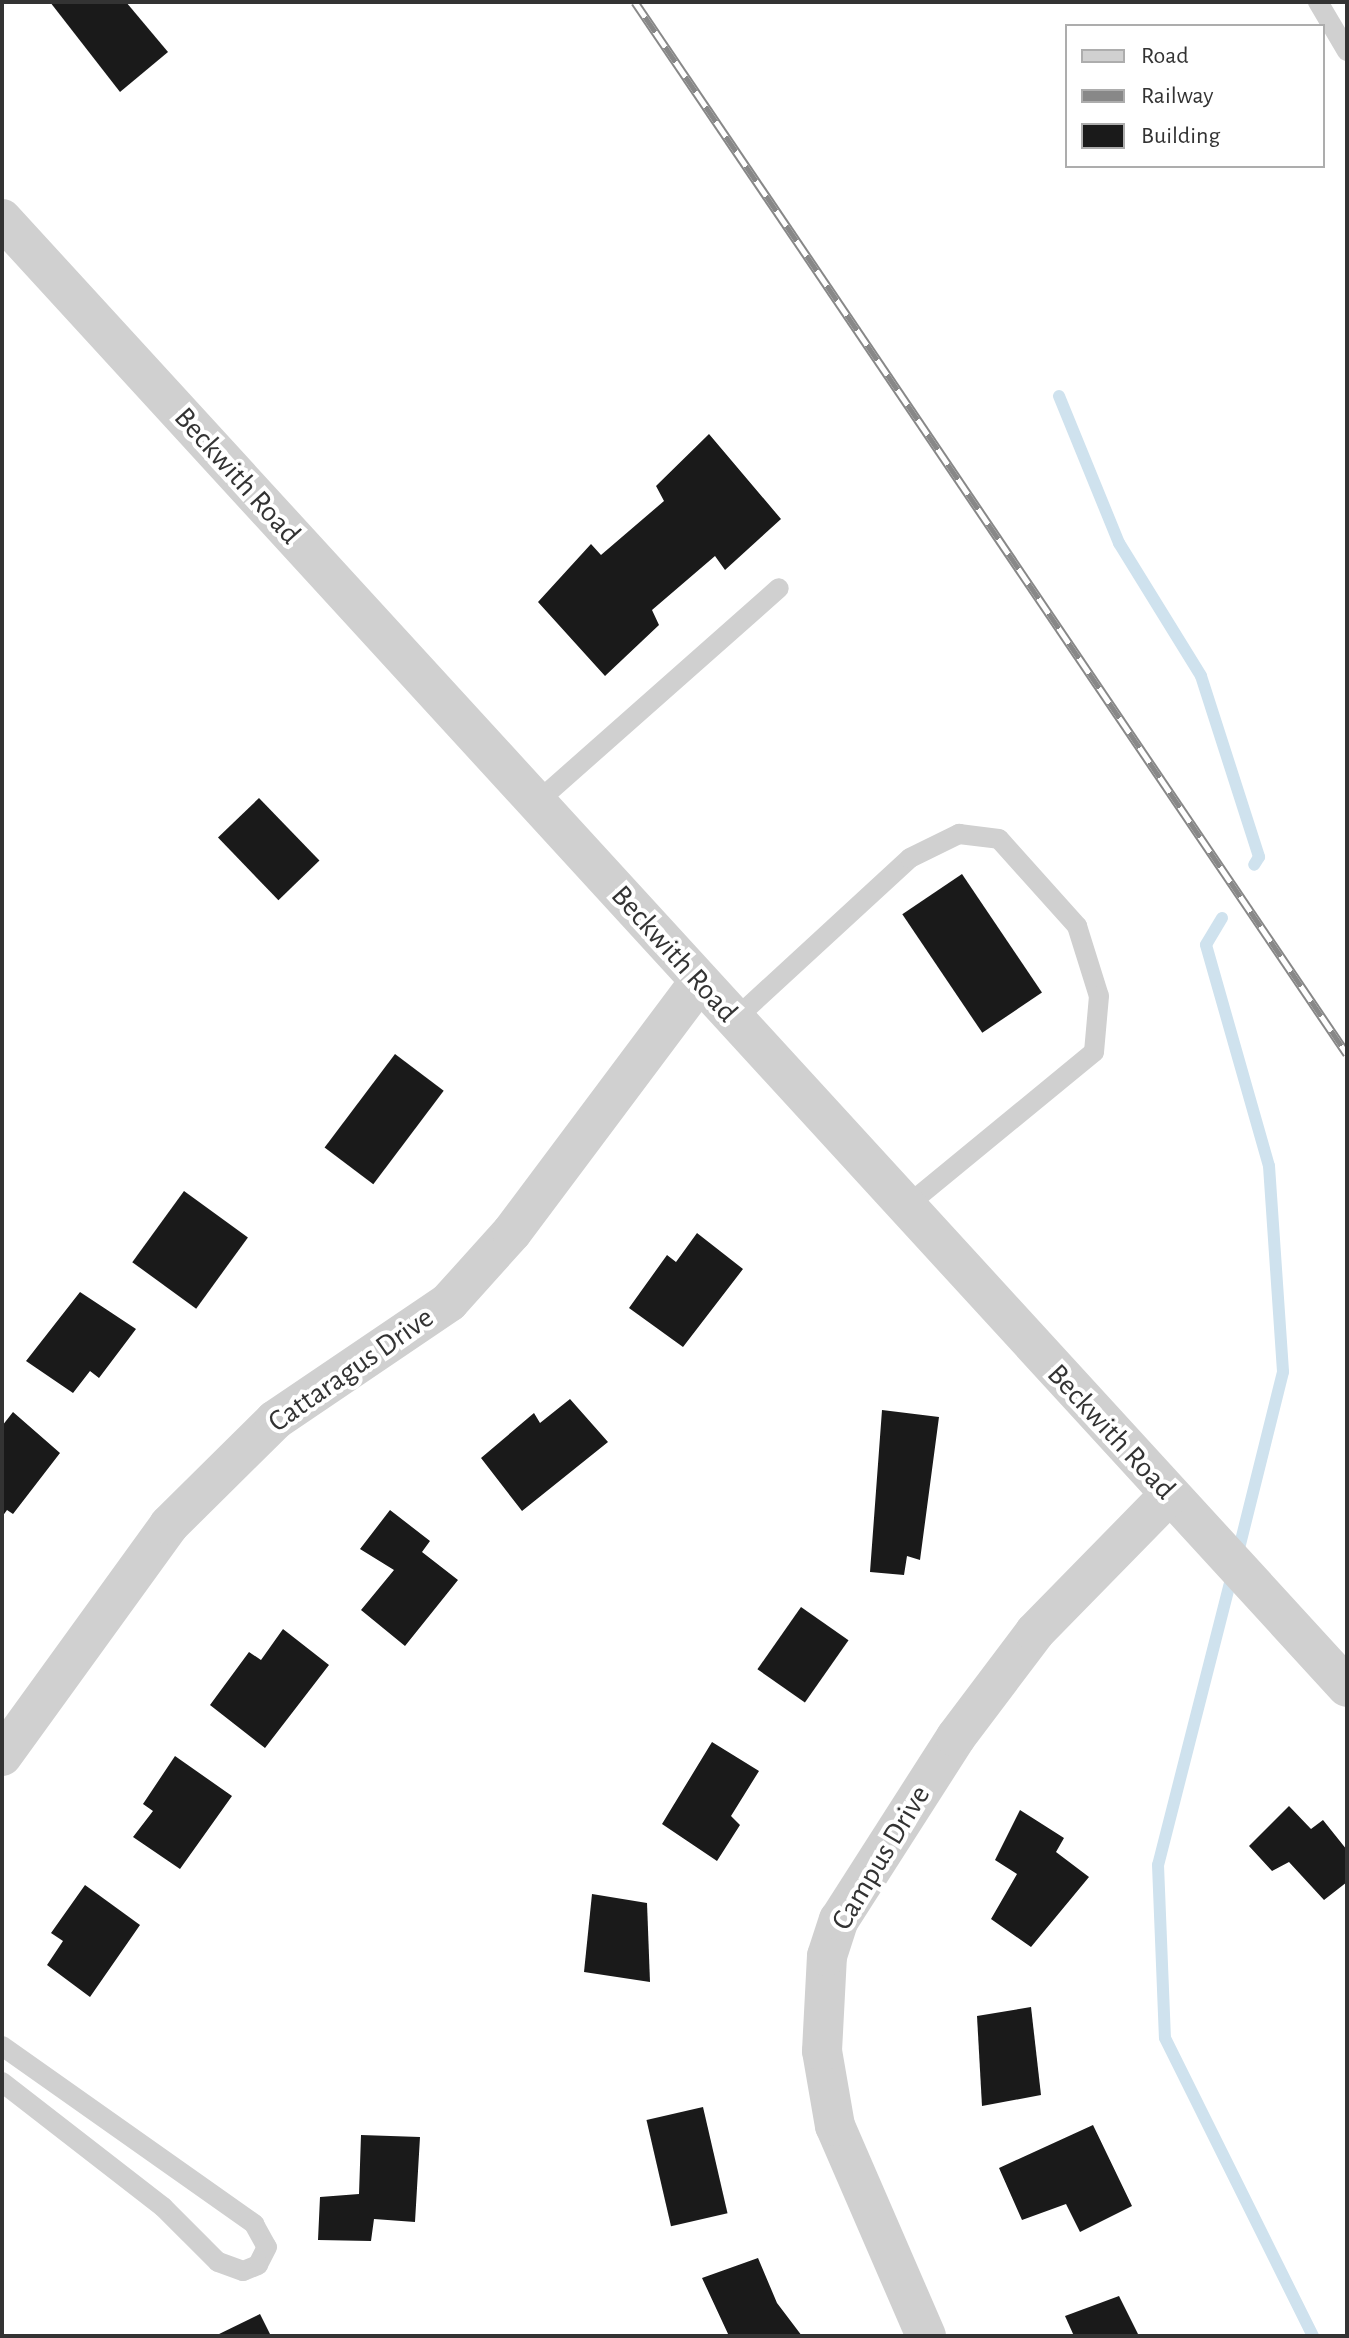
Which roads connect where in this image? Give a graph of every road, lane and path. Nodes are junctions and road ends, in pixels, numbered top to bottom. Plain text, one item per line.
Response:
1 (1318, 2) edge
2 (1347, 51) edge
3 (2, 219) edge
4 (779, 588) dead end
5 (536, 803) junction
6 (699, 982) junction
7 (734, 1020) junction
8 (905, 1207) junction
9 (1169, 1495) junction
10 (1337, 1677) edge
11 (2, 1756) edge
12 (2, 2046) edge
13 (2, 2082) edge
14 (926, 2336) edge

1 - 2 lane
3 - 5 street, Beckwith Road
4 - 5 lane
5 - 6 street, Beckwith Road
6 - 7 street, Beckwith Road
6 - 11 street, Cattaragus Drive
7 - 8 street, Beckwith Road
7 - 8 lane
8 - 9 street, Beckwith Road
9 - 10 street, Beckwith Road
9 - 14 street, Campus Drive
12 - 13 lane

